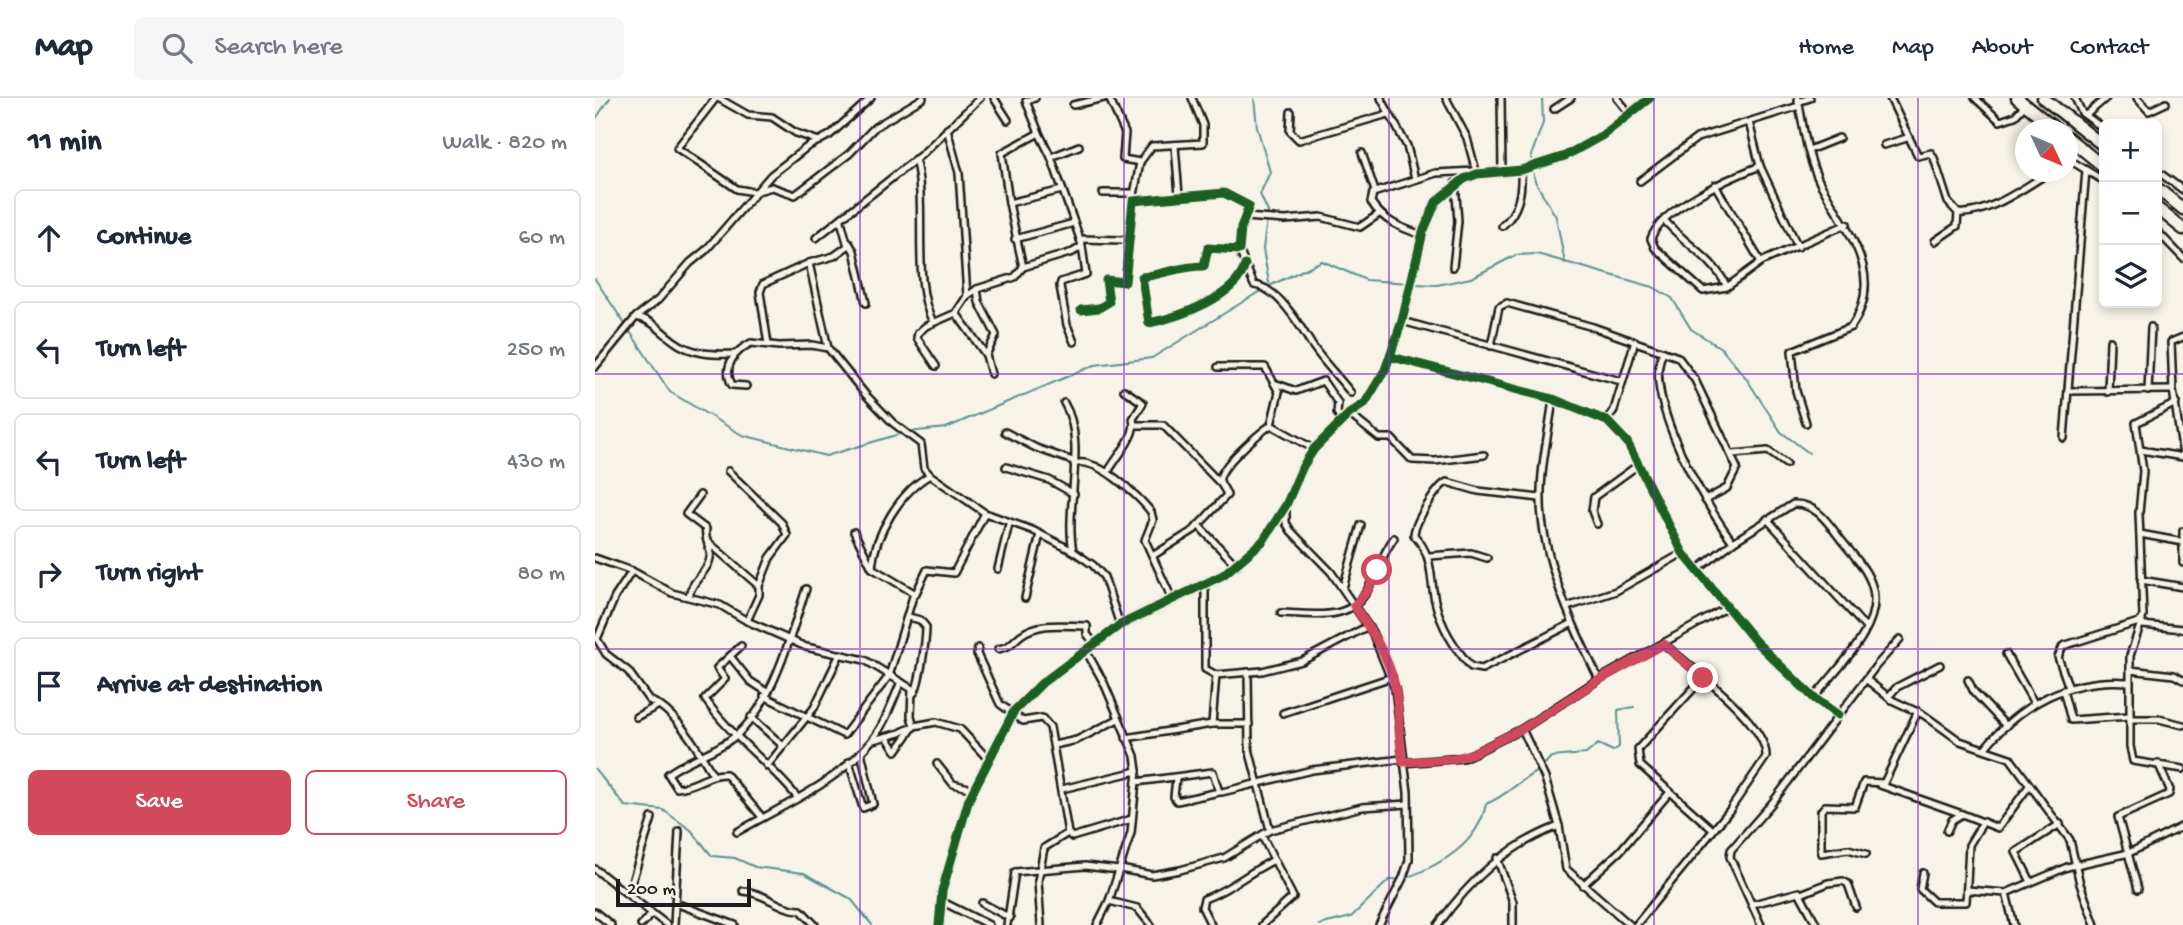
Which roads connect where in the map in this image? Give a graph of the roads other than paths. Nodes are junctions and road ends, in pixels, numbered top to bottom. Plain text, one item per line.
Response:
1 (717, 98) edge
2 (871, 98) edge
3 (923, 98) edge
4 (980, 98) edge
5 (994, 98) edge
6 (1034, 98) edge
7 (1104, 98) edge
8 (1109, 98) edge
9 (1192, 98) edge
10 (1381, 98) edge
11 (1446, 98) edge
12 (1501, 98) edge
13 (1571, 98) edge
14 (1617, 98) edge
15 (1650, 98) edge
16 (1810, 98) edge
17 (1890, 98) edge
18 (1975, 98) edge
19 (2043, 98) edge
20 (2075, 98) edge
21 (2106, 98) edge
22 (2137, 98) edge
23 (1026, 99) edge
24 (2022, 101) edge
25 (1799, 102) edge
26 (2166, 103) dead end
27 (1073, 105) dead end
28 (1554, 109) dead end
29 (1291, 112) dead end
30 (1388, 114) junction
31 (1630, 114) junction
32 (2086, 115) junction
33 (2044, 119) edge
34 (1008, 120) dead end
35 (1749, 122) junction
36 (2099, 125) edge
37 (947, 129) junction
38 (1039, 133) junction
39 (1839, 138) dead end
40 (1907, 138) junction
41 (819, 141) junction
42 (2099, 142) edge
43 (1884, 145) dead end
44 (1079, 146) dead end
45 (1175, 146) junction
46 (2078, 147) edge
47 (1809, 150) junction
48 (1362, 153) dead end
49 (1051, 157) junction
50 (915, 159) junction
51 (1140, 162) junction
52 (2099, 163) edge
53 (1761, 166) junction
54 (2078, 167) edge
55 (1521, 170) junction
56 (2086, 170) junction
57 (1476, 172) junction
58 (1501, 172) junction
59 (2162, 174) edge
60 (2183, 177) edge
61 (2099, 178) edge
62 (1415, 179) junction
63 (1640, 181) dead end
64 (2034, 182) edge
65 (1455, 183) junction
66 (2175, 183) junction
67 (1715, 185) junction
68 (1062, 190) junction
69 (2183, 190) edge
70 (1375, 191) junction
71 (754, 192) junction
72 (2162, 192) edge
73 (1103, 193) dead end
74 (1134, 193) junction
75 (1179, 195) junction
76 (1133, 201) junction
77 (1009, 203) junction
78 (2183, 209) edge
79 (2162, 212) edge
80 (1958, 213) junction
81 (1379, 214) junction
82 (1245, 217) junction
83 (841, 221) junction
84 (1665, 221) junction
85 (1075, 223) junction
86 (1847, 225) junction
87 (1502, 226) dead end
88 (2183, 229) edge
89 (1422, 235) junction
90 (1129, 236) junction
91 (2162, 236) edge
92 (816, 238) dead end
93 (1015, 239) junction
94 (1935, 241) dead end
95 (1081, 242) junction
96 (849, 243) junction
97 (1798, 247) junction
98 (1240, 250) junction
99 (2183, 258) edge
100 (1761, 262) junction
101 (809, 263) junction
102 (1245, 265) junction
103 (1023, 267) junction
104 (1453, 267) dead end
105 (1726, 285) junction
106 (977, 289) junction
107 (967, 296) junction
108 (866, 303) dead end
109 (1081, 310) dead end
110 (956, 313) junction
111 (636, 317) junction
112 (1402, 321) junction
113 (933, 322) junction
114 (2151, 327) dead end
115 (2183, 337) edge
116 (1635, 341) junction
117 (2110, 341) dead end
118 (1074, 342) dead end
119 (768, 344) junction
120 (1491, 346) junction
121 (828, 348) junction
122 (1663, 352) junction
123 (734, 354) junction
124 (986, 355) junction
125 (1392, 357) junction
126 (936, 366) dead end
127 (595, 367) edge
128 (1218, 367) dead end
129 (991, 374) dead end
130 (1621, 381) junction
131 (1277, 384) junction
132 (747, 386) dead end
133 (1287, 388) junction
134 (1124, 390) dead end
135 (2173, 390) junction
136 (2069, 391) junction
137 (2148, 391) junction
138 (1279, 392) junction
139 (2108, 392) junction
140 (1351, 393) dead end
141 (1553, 399) junction
142 (1064, 403) dead end
143 (2176, 403) junction
144 (1346, 418) junction
145 (1607, 421) junction
146 (1806, 423) dead end
147 (1135, 425) junction
148 (1271, 425) junction
149 (1005, 432) dead end
150 (2064, 438) dead end
151 (1314, 449) junction
152 (2141, 450) junction
153 (1733, 454) junction
154 (1484, 455) dead end
155 (2183, 456) edge
156 (1073, 463) junction
157 (1786, 464) dead end
158 (1638, 465) junction
159 (1006, 467) dead end
160 (727, 471) dead end
161 (1108, 472) junction
162 (930, 475) junction
163 (1220, 482) junction
164 (1074, 494) junction
165 (700, 495) dead end
166 (1540, 498) junction
167 (1705, 500) junction
168 (1286, 505) junction
169 (985, 513) junction
170 (1767, 519) junction
171 (1286, 523) junction
172 (1009, 524) junction
173 (1275, 524) junction
174 (1597, 524) dead end
175 (1361, 525) dead end
176 (1198, 526) junction
177 (2183, 531) edge
178 (854, 532) dead end
179 (1040, 534) junction
180 (2140, 534) junction
181 (1394, 538) dead end
182 (707, 541) junction
183 (2182, 541) edge
184 (1733, 542) junction
185 (1073, 551) junction
186 (1683, 553) junction
187 (1154, 555) junction
188 (1429, 556) junction
189 (595, 558) edge
190 (1487, 558) dead end
191 (2183, 563) edge
192 (1237, 566) junction
193 (871, 568) junction
194 (998, 569) dead end
195 (632, 571) junction
196 (1696, 571) junction
197 (2141, 580) junction
198 (1205, 584) junction
199 (759, 586) junction
200 (2183, 587) edge
201 (1343, 588) junction
202 (806, 589) dead end
203 (689, 596) junction
204 (915, 596) junction
205 (1025, 598) dead end
206 (1172, 599) junction
207 (1354, 606) junction
208 (1567, 607) junction
209 (1726, 608) junction
210 (1280, 613) dead end
211 (909, 617) junction
212 (747, 621) junction
213 (2142, 623) junction
214 (1571, 624) junction
215 (1120, 625) junction
216 (1368, 626) junction
217 (1866, 628) junction
218 (2183, 629) edge
219 (1900, 639) dead end
220 (789, 641) junction
221 (1094, 643) junction
222 (1664, 644) junction
223 (741, 646) dead end
224 (978, 648) dead end
225 (998, 649) dead end
226 (1085, 649) junction
227 (826, 652) junction
228 (840, 654) junction
229 (2006, 654) dead end
230 (730, 656) junction
231 (1940, 665) dead end
232 (833, 670) junction
233 (2130, 670) junction
234 (1248, 673) junction
235 (1216, 674) junction
236 (889, 676) junction
237 (1392, 677) junction
238 (1703, 678) junction
239 (1599, 680) junction
240 (1867, 680) junction
241 (1968, 680) dead end
242 (2183, 680) edge
243 (2129, 681) junction
244 (901, 682) junction
245 (2066, 689) junction
246 (913, 693) junction
247 (766, 694) junction
248 (1888, 697) junction
249 (1814, 698) junction
250 (2034, 703) junction
251 (659, 705) junction
252 (1918, 711) junction
253 (1283, 713) dead end
254 (1012, 715) junction
255 (1838, 715) junction
256 (807, 716) junction
257 (636, 717) dead end
258 (751, 717) junction
259 (2130, 717) junction
260 (1118, 719) junction
261 (1212, 724) junction
262 (1249, 724) junction
263 (2183, 725) edge
264 (914, 726) junction
265 (2006, 726) junction
266 (1522, 729) junction
267 (881, 736) junction
268 (734, 737) junction
269 (1126, 738) junction
270 (782, 744) junction
271 (1053, 745) junction
272 (1985, 748) junction
273 (861, 752) junction
274 (702, 757) junction
275 (988, 758) junction
276 (1403, 761) junction
277 (849, 762) junction
278 (2158, 763) junction
279 (937, 764) dead end
280 (767, 766) junction
281 (2183, 769) edge
282 (1137, 771) junction
283 (713, 775) junction
284 (1176, 778) junction
285 (1136, 782) junction
286 (1256, 784) junction
287 (1880, 785) junction
288 (2029, 786) junction
289 (973, 789) junction
290 (1062, 789) junction
291 (1219, 792) junction
292 (1670, 792) junction
293 (797, 797) junction
294 (1408, 804) junction
295 (1962, 814) junction
296 (761, 816) junction
297 (652, 818) dead end
298 (1132, 819) junction
299 (1983, 822) junction
300 (2060, 824) junction
301 (1559, 826) junction
302 (2183, 826) edge
303 (1270, 830) junction
304 (1713, 830) junction
305 (679, 831) dead end
306 (1947, 831) dead end
307 (737, 832) dead end
308 (1068, 834) junction
309 (1262, 836) junction
310 (2129, 853) junction
311 (1866, 854) dead end
312 (1497, 858) junction
313 (1272, 861) junction
314 (2076, 865) junction
315 (595, 869) edge
316 (1120, 869) junction
317 (1039, 871) junction
318 (1923, 873) dead end
319 (2031, 883) junction
320 (1583, 885) junction
321 (2138, 889) dead end
322 (1967, 890) junction
323 (743, 891) dead end
324 (2006, 893) junction
325 (628, 894) junction
326 (1801, 894) junction
327 (941, 901) junction
328 (1109, 901) junction
329 (675, 903) junction
330 (982, 903) dead end
331 (1753, 904) junction
332 (1856, 907) dead end
333 (595, 912) edge
334 (652, 914) junction
335 (1010, 918) junction
336 (611, 925) edge
337 (641, 925) edge
338 (667, 925) edge
339 (674, 925) edge
340 (735, 925) edge
341 (815, 925) edge
342 (939, 925) edge
343 (989, 925) edge
344 (1007, 925) edge
345 (1041, 925) edge
346 (1097, 925) edge
347 (1151, 925) edge
348 (1211, 925) edge
349 (1262, 925) edge
350 (1379, 925) edge
351 (1438, 925) edge
352 (1513, 925) edge
353 (1630, 925) edge
354 (1636, 925) edge
355 (1761, 925) edge
356 (1817, 925) edge
357 (2014, 925) edge
358 (2095, 925) edge

1 - 41 street
1 - 71 street
2 - 41 street
3 - 71 street
4 - 37 street
5 - 34 street
6 - 23 street
7 - 27 street
8 - 51 street
9 - 45 street
10 - 30 street
11 - 57 street
12 - 58 street
13 - 28 street
14 - 31 street
15 - 31 street
16 - 25 street
17 - 40 street
18 - 24 street
19 - 42 highway
20 - 32 street
21 - 32 street
22 - 26 street
23 - 38 street
24 - 33 highway
25 - 35 street
25 - 47 street
29 - 30 street
30 - 62 street
31 - 55 street
32 - 36 street
35 - 53 street
35 - 63 street
37 - 50 street
37 - 107 street
38 - 49 street
38 - 77 street
39 - 47 street
40 - 43 street
40 - 80 street
41 - 71 street
44 - 49 street
45 - 51 street
45 - 75 street
46 - 52 highway
47 - 86 street
48 - 70 street
49 - 68 street
50 - 83 street
50 - 113 street
51 - 74 street
53 - 67 street
53 - 97 street
54 - 56 street
55 - 58 street
55 - 87 street
56 - 61 street
56 - 136 street
57 - 58 street
57 - 62 street
57 - 65 street
59 - 66 street
60 - 66 street
62 - 70 street
64 - 80 street
65 - 89 street
65 - 104 street
66 - 69 street
67 - 84 street
67 - 100 street
68 - 77 street
68 - 85 street
70 - 81 street
71 - 111 street
72 - 78 highway
73 - 74 street
74 - 76 street
75 - 76 street
75 - 82 street
76 - 90 street
77 - 93 street
79 - 88 highway
80 - 94 street
81 - 82 street
81 - 89 street
82 - 98 street
83 - 92 street
83 - 96 street
84 - 105 street
84 - 105 street
85 - 93 street
85 - 95 street
86 - 97 street
86 - 146 street
89 - 112 street
90 - 95 street
90 - 109 street
91 - 99 street
93 - 103 street
95 - 103 street
95 - 118 street
96 - 101 street
96 - 108 street
97 - 100 street
98 - 102 street
98 - 102 street
100 - 105 street
101 - 119 street
101 - 121 street
102 - 140 street
103 - 106 street
106 - 107 street
106 - 124 street
107 - 110 street
110 - 113 street
110 - 124 street
111 - 123 street
111 - 127 street
112 - 120 street
112 - 125 street
113 - 126 street
114 - 137 street
115 - 135 street
116 - 120 street
116 - 122 street
116 - 130 street
117 - 139 street
119 - 121 street
119 - 123 street
120 - 130 street
121 - 162 street
122 - 153 street
122 - 167 street
123 - 132 street
124 - 129 street
125 - 141 street
125 - 144 street
128 - 131 street
130 - 145 street
131 - 133 street
131 - 138 street
133 - 138 street
133 - 144 street
134 - 147 street
135 - 137 street
135 - 143 street
136 - 139 street
136 - 150 street
137 - 139 street
138 - 148 street
141 - 145 street
141 - 166 street
142 - 156 street
143 - 152 street
143 - 155 street
144 - 151 street
144 - 154 street
145 - 158 street
147 - 161 street
147 - 163 street
148 - 151 street
148 - 163 street
149 - 156 street
151 - 168 street
152 - 155 street
152 - 180 street
153 - 157 street
153 - 167 street
156 - 161 street
156 - 164 street
158 - 174 street
158 - 186 street
159 - 164 street
160 - 199 street
161 - 187 street
162 - 169 street
162 - 193 street
163 - 176 street
164 - 185 street
165 - 182 street
166 - 188 street
166 - 208 street
167 - 184 street
168 - 171 street
168 - 173 street
169 - 172 street
169 - 204 street
170 - 184 street
170 - 217 street
170 - 217 street
171 - 173 street
171 - 201 street
172 - 179 street
172 - 194 street
173 - 192 street
175 - 201 street
176 - 187 street
176 - 192 street
177 - 183 street
178 - 193 street
179 - 185 street
179 - 205 street
180 - 183 street
180 - 197 street
181 - 207 street
182 - 199 street
182 - 203 street
183 - 191 street
184 - 196 street
185 - 215 street
186 - 196 street
186 - 208 street
187 - 206 street
188 - 190 street
188 - 214 street
189 - 195 street
192 - 198 street
193 - 204 street
195 - 203 street
195 - 251 street
196 - 209 street
197 - 200 street
197 - 213 street
198 - 206 street
198 - 235 street
199 - 212 street
201 - 207 street
202 - 220 street
203 - 212 street
204 - 211 street
206 - 215 street
207 - 210 street
207 - 216 street
208 - 214 street
209 - 222 street
209 - 249 street
211 - 236 street
211 - 246 street
212 - 220 street
213 - 218 street
213 - 233 street
213 - 245 street
214 - 239 street
215 - 221 street
216 - 234 street
216 - 237 street
217 - 249 street
219 - 240 street
220 - 227 street
220 - 247 street
221 - 225 street
221 - 226 street
222 - 238 street
222 - 239 street
223 - 230 street
224 - 254 street
226 - 254 street
226 - 260 street
227 - 228 street
227 - 232 street
228 - 232 street
228 - 236 street
229 - 250 street
230 - 247 street
230 - 268 street
231 - 248 street
232 - 256 street
233 - 242 street
233 - 243 street
234 - 235 street
234 - 262 street
235 - 261 street
236 - 244 street
236 - 256 street
237 - 253 street
237 - 276 street
238 - 292 street
238 - 304 street
239 - 266 street
240 - 248 street
240 - 255 street
241 - 265 street
243 - 245 street
243 - 259 street
244 - 246 street
244 - 267 street
245 - 250 street
245 - 259 street
246 - 264 street
247 - 256 street
247 - 258 street
248 - 252 street
249 - 255 street
250 - 265 street
251 - 257 street
251 - 274 street
252 - 272 street
252 - 287 street
254 - 271 street
254 - 275 street
255 - 331 street
256 - 270 street
258 - 268 street
258 - 270 street
259 - 263 street
259 - 278 street
260 - 269 street
260 - 271 street
261 - 262 street
261 - 269 street
262 - 286 street
264 - 267 street
264 - 267 street
264 - 275 street
265 - 272 street
266 - 276 street
266 - 301 street
267 - 273 street
268 - 274 street
268 - 280 street
269 - 282 street
270 - 280 street
271 - 290 street
272 - 288 street
273 - 277 street
273 - 277 street
274 - 283 street
274 - 283 street
275 - 289 street
276 - 286 street
276 - 294 street
277 - 293 street
278 - 281 street
278 - 310 street
279 - 289 street
280 - 293 street
282 - 285 street
282 - 290 street
283 - 296 street
284 - 285 street
284 - 291 street
284 - 291 street
285 - 298 street
286 - 291 street
286 - 303 street
287 - 295 street
287 - 311 street
288 - 299 street
288 - 300 street
289 - 327 street
290 - 308 street
292 - 304 street
292 - 320 street
293 - 296 street
294 - 303 street
294 - 350 street
295 - 299 street
295 - 306 street
296 - 307 street
297 - 325 street
298 - 308 street
298 - 316 street
299 - 322 street
300 - 314 street
300 - 319 street
301 - 312 street
301 - 320 street
302 - 310 street
303 - 309 street
304 - 354 street
305 - 329 street
308 - 317 street
309 - 313 street
309 - 316 street
310 - 314 street
310 - 321 street
312 - 351 street
312 - 352 street
313 - 348 street
313 - 349 street
314 - 319 street
314 - 358 street
315 - 325 street
316 - 317 street
316 - 328 street
317 - 335 street
317 - 345 street
318 - 322 street
319 - 324 street
320 - 353 street
322 - 324 street
323 - 341 street
324 - 357 street
325 - 334 street
326 - 331 street
326 - 332 street
326 - 356 street
327 - 342 street
327 - 343 street
328 - 346 street
328 - 347 street
329 - 339 street
329 - 340 street
330 - 335 street
331 - 355 street
333 - 336 street
334 - 337 street
334 - 338 street
335 - 344 street

